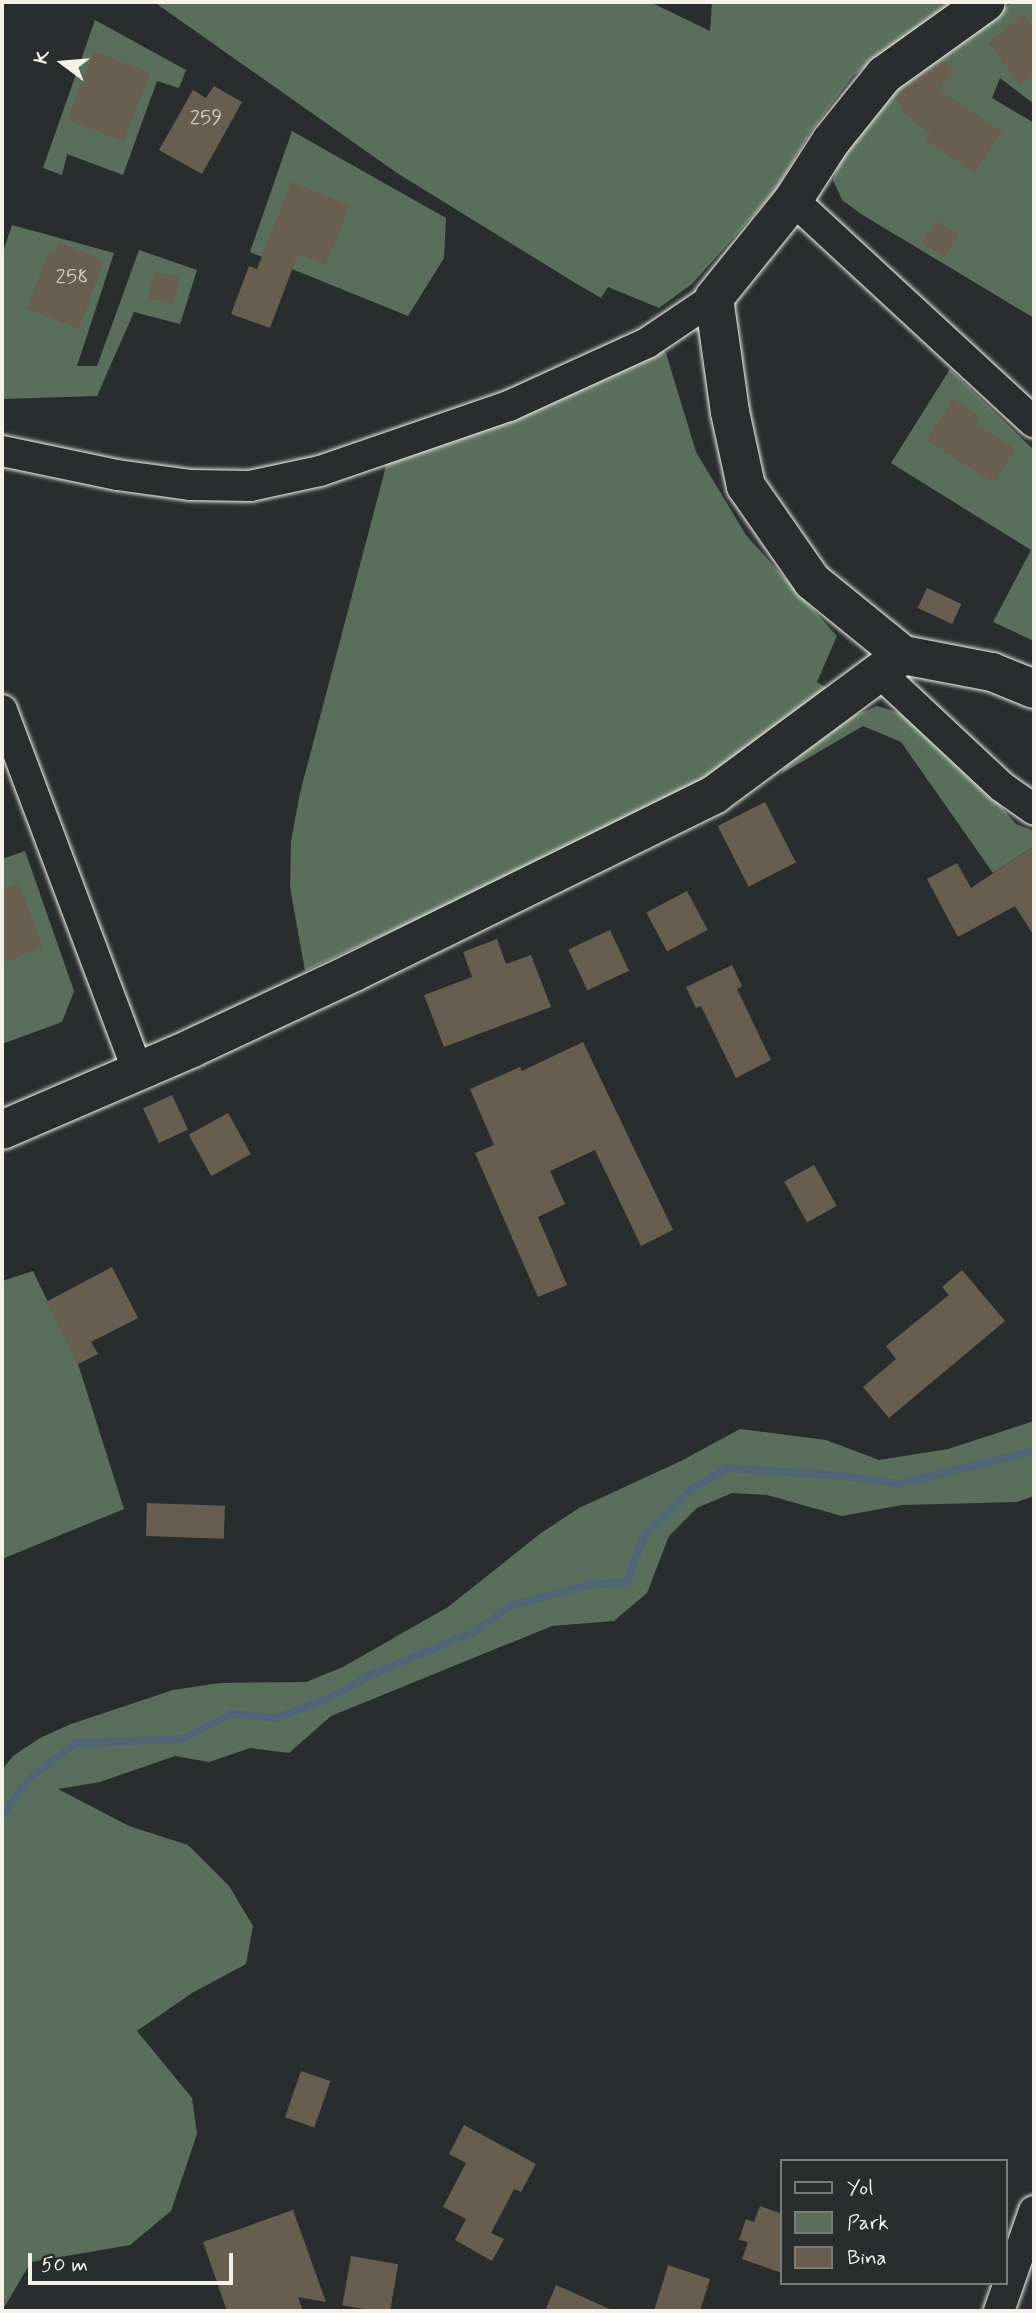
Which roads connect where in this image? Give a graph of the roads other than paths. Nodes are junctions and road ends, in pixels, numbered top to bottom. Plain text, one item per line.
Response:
1 (986, 2) edge
2 (793, 200) junction
3 (714, 298) junction
4 (1034, 422) edge
5 (2, 451) edge
6 (891, 664) junction
7 (1034, 689) edge
8 (2, 710) edge
9 (1034, 809) edge
10 (138, 1071) junction
11 (2, 1130) edge
12 (1033, 2219) edge
13 (999, 2311) edge

1 - 2 street
2 - 3 street
2 - 4 street
3 - 5 street
3 - 6 street
6 - 7 street
6 - 9 street
6 - 10 street
8 - 10 street
10 - 11 street
12 - 13 street

